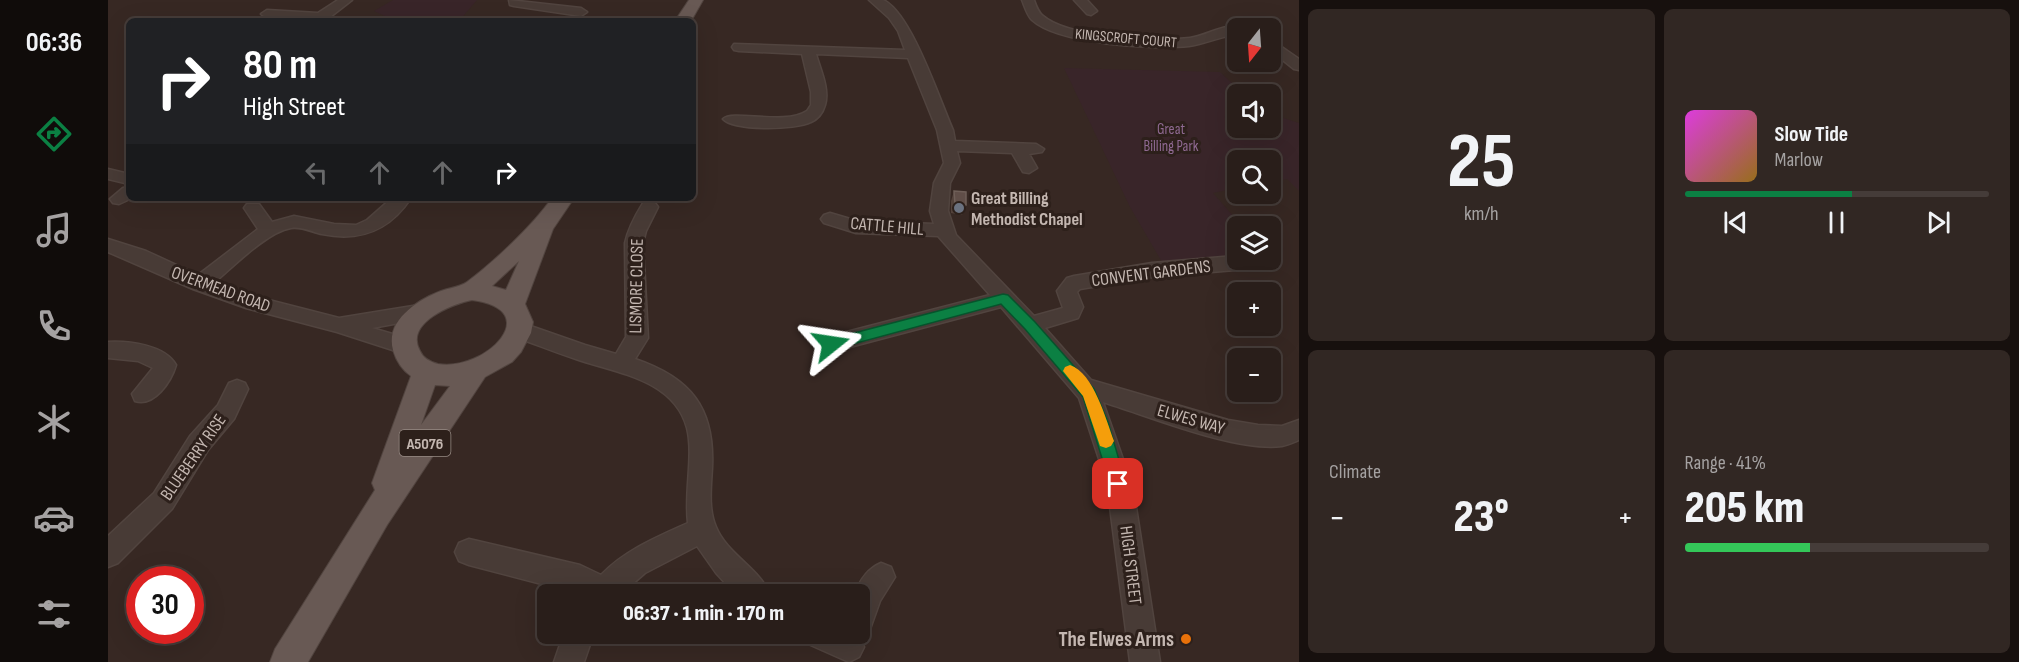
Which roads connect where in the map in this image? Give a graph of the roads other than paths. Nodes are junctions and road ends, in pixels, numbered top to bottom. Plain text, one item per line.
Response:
1 (346, 0) edge
2 (593, 0) edge
3 (696, 0) edge
4 (1028, 0) edge
5 (1080, 0) edge
6 (882, 1) edge
7 (514, 2) dead end
8 (1091, 11) dead end
9 (581, 12) junction
10 (267, 14) dead end
11 (309, 18) edge
12 (320, 18) edge
13 (575, 18) edge
14 (685, 18) edge
15 (1227, 31) edge
16 (739, 47) dead end
17 (808, 50) junction
18 (1281, 52) edge
19 (914, 54) junction
20 (1299, 66) edge
21 (731, 119) dead end
22 (950, 146) junction
23 (1018, 149) junction
24 (1036, 149) dead end
25 (1029, 168) dead end
26 (108, 174) edge
27 (126, 177) edge
28 (399, 201) edge
29 (561, 201) edge
30 (648, 207) dead end
31 (253, 208) dead end
32 (830, 219) dead end
33 (546, 222) junction
34 (945, 230) junction
35 (269, 231) junction
36 (108, 245) edge
37 (1227, 263) edge
38 (200, 284) junction
39 (472, 291) junction
40 (1003, 299) junction
41 (512, 304) junction
42 (419, 313) junction
43 (338, 325) junction
44 (1030, 325) junction
45 (515, 339) junction
46 (831, 344) dead end
47 (405, 346) junction
48 (108, 350) edge
49 (621, 364) junction
50 (426, 371) junction
51 (475, 371) junction
52 (1085, 388) junction
53 (237, 389) dead end
54 (143, 394) dead end
55 (1299, 430) edge
56 (376, 514) junction
57 (703, 530) junction
58 (111, 547) edge
59 (469, 552) dead end
60 (881, 577) dead end
61 (588, 584) edge
62 (612, 584) edge
63 (747, 584) edge
64 (870, 592) edge
65 (575, 644) edge
66 (288, 662) edge
67 (569, 662) edge
68 (1145, 662) edge

1 - 12 street
2 - 9 street
3 - 14 main road
4 - 15 street, KINGSCROFT COURT
5 - 8 street
6 - 19 street, HIGH STREET
7 - 9 street
9 - 13 street
10 - 11 street
16 - 17 street
17 - 19 street
17 - 21 street
18 - 20 street
19 - 22 street, HIGH STREET
22 - 23 street
22 - 34 street, HIGH STREET
23 - 24 street
23 - 25 street
26 - 27 street
28 - 35 street
29 - 33 main road
30 - 49 street, LISMORE CLOSE
31 - 35 street
32 - 34 street, CATTLE HILL
33 - 39 main road
33 - 41 main road
34 - 40 street, HIGH STREET
35 - 38 street
36 - 38 street, OVERMEAD ROAD
37 - 44 street, CONVENT GARDENS
38 - 43 street, OVERMEAD ROAD
39 - 41 main road
39 - 42 main road
40 - 44 street, HIGH STREET
40 - 46 street
41 - 45 main road
42 - 43 street, OVERMEAD ROAD
42 - 47 main road
43 - 47 street, OVERMEAD ROAD
44 - 52 street, HIGH STREET
45 - 49 street
45 - 51 main road
47 - 50 main road
48 - 54 street
49 - 57 street
50 - 51 main road
50 - 56 main road, A5076
51 - 56 main road, A5076
52 - 55 street, ELWES WAY
52 - 68 street, HIGH STREET
53 - 58 street, BLUEBERRY RISE
56 - 66 main road, A5076
57 - 62 street
57 - 63 street
59 - 61 street
60 - 64 street
65 - 67 street

